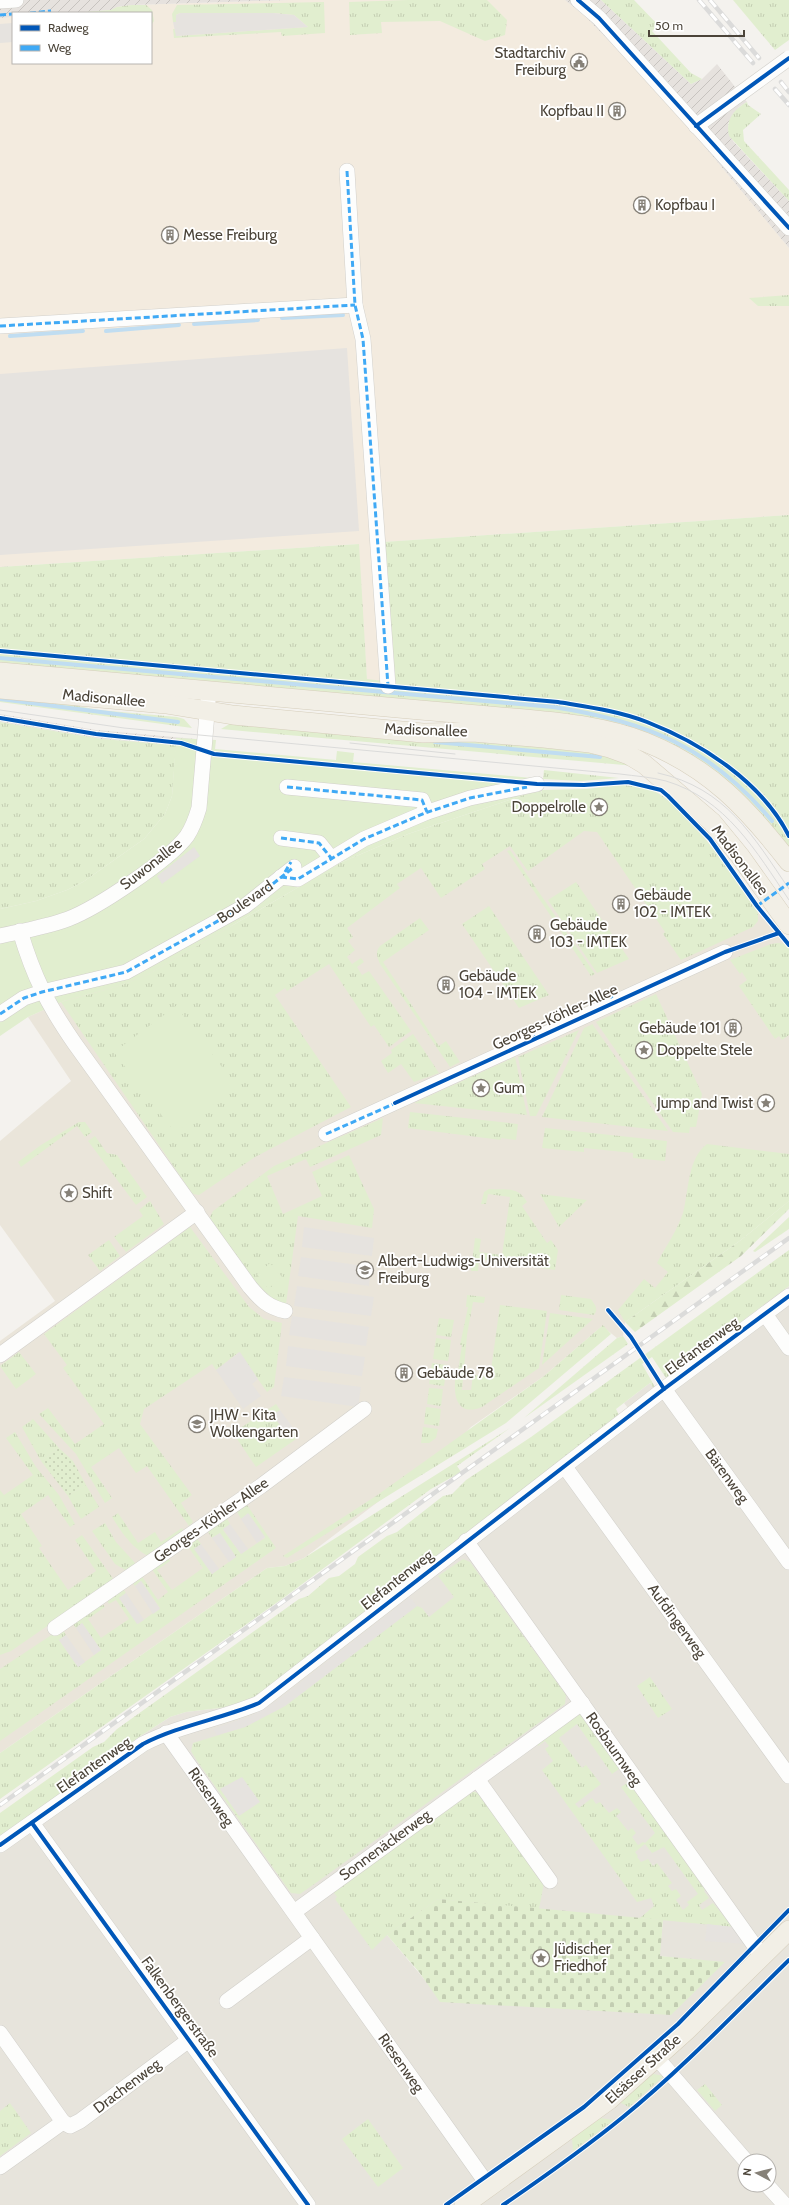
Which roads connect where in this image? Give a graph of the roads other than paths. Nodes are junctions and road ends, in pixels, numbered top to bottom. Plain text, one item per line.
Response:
1 (16, 0) edge
2 (578, 0) edge
3 (0, 1) edge
4 (789, 58) edge
5 (696, 126) junction
6 (347, 171) dead end
7 (789, 228) edge
8 (355, 305) junction
9 (0, 326) edge
10 (0, 672) edge
11 (388, 686) dead end
12 (0, 689) edge
13 (209, 690) junction
14 (208, 710) junction
15 (537, 784) dead end
16 (287, 786) dead end
17 (427, 812) junction
18 (281, 838) dead end
19 (331, 858) junction
20 (789, 862) edge
21 (294, 866) dead end
22 (282, 877) junction
23 (786, 916) edge
24 (20, 931) junction
25 (0, 936) edge
26 (725, 952) dead end
27 (42, 992) junction
28 (0, 1014) edge
29 (326, 1134) dead end
30 (197, 1212) junction
31 (789, 1296) edge
32 (285, 1311) dead end
33 (765, 1314) junction
34 (789, 1348) edge
35 (0, 1355) edge
36 (664, 1388) junction
37 (364, 1409) dead end
38 (565, 1467) junction
39 (466, 1541) junction
40 (789, 1562) edge
41 (55, 1628) dead end
42 (582, 1703) junction
43 (166, 1732) junction
44 (789, 1776) edge
45 (477, 1779) junction
46 (32, 1823) junction
47 (0, 1845) edge
48 (550, 1881) dead end
49 (294, 1912) junction
50 (789, 1930) edge
51 (312, 1938) junction
52 (762, 1956) junction
53 (227, 2001) dead end
54 (2, 2039) edge
55 (189, 2040) junction
56 (657, 2058) junction
57 (63, 2122) junction
58 (739, 2153) edge
59 (0, 2167) edge
60 (490, 2188) junction
61 (774, 2193) edge
62 (308, 2205) edge
63 (464, 2205) edge
64 (785, 2205) edge

1 - 3 street
2 - 5 street
4 - 5 street, bridge
5 - 7 street
6 - 8 street
8 - 9 street
8 - 11 street
10 - 13 main road, Madisonallee
12 - 14 main road, Madisonallee
13 - 14 street, Suwonallee
13 - 20 main road, Madisonallee
14 - 23 main road, Madisonallee
14 - 24 street, Suwonallee
15 - 17 street, Boulevard
16 - 17 street
17 - 19 street, Boulevard
18 - 19 street
19 - 22 street, Boulevard
21 - 22 street
22 - 27 street, Boulevard
24 - 25 street, Suwonallee
24 - 27 street
26 - 29 street, Georges-Köhler-Allee
27 - 28 street, Boulevard
27 - 30 street
30 - 32 street
30 - 35 street
31 - 33 street, Elefantenweg
33 - 34 street
33 - 36 street, Elefantenweg
36 - 38 street, Elefantenweg
36 - 40 street, Bärenweg
37 - 41 street, Georges-Köhler-Allee
38 - 39 street, Elefantenweg
38 - 44 street, Aufdingerweg
39 - 42 street, Rosbaumweg
39 - 43 street, Elefantenweg
42 - 45 street, Sonnenäckerweg
42 - 52 street, Rosbaumweg
43 - 46 street, Elefantenweg
43 - 49 street, Riesenweg
45 - 48 street
45 - 49 street, Sonnenäckerweg
46 - 47 street, Elefantenweg
46 - 55 street, Falkenbergerstraße
49 - 51 street, Riesenweg
50 - 52 main road, Elsässer Straße
51 - 53 street
51 - 60 street, Riesenweg
52 - 56 main road, Elsässer Straße
54 - 57 street
55 - 57 street, Drachenweg
55 - 62 street, Falkenbergerstraße
56 - 58 street
56 - 60 main road, Elsässer Straße
57 - 59 street
60 - 63 main road, Elsässer Straße
61 - 64 street

